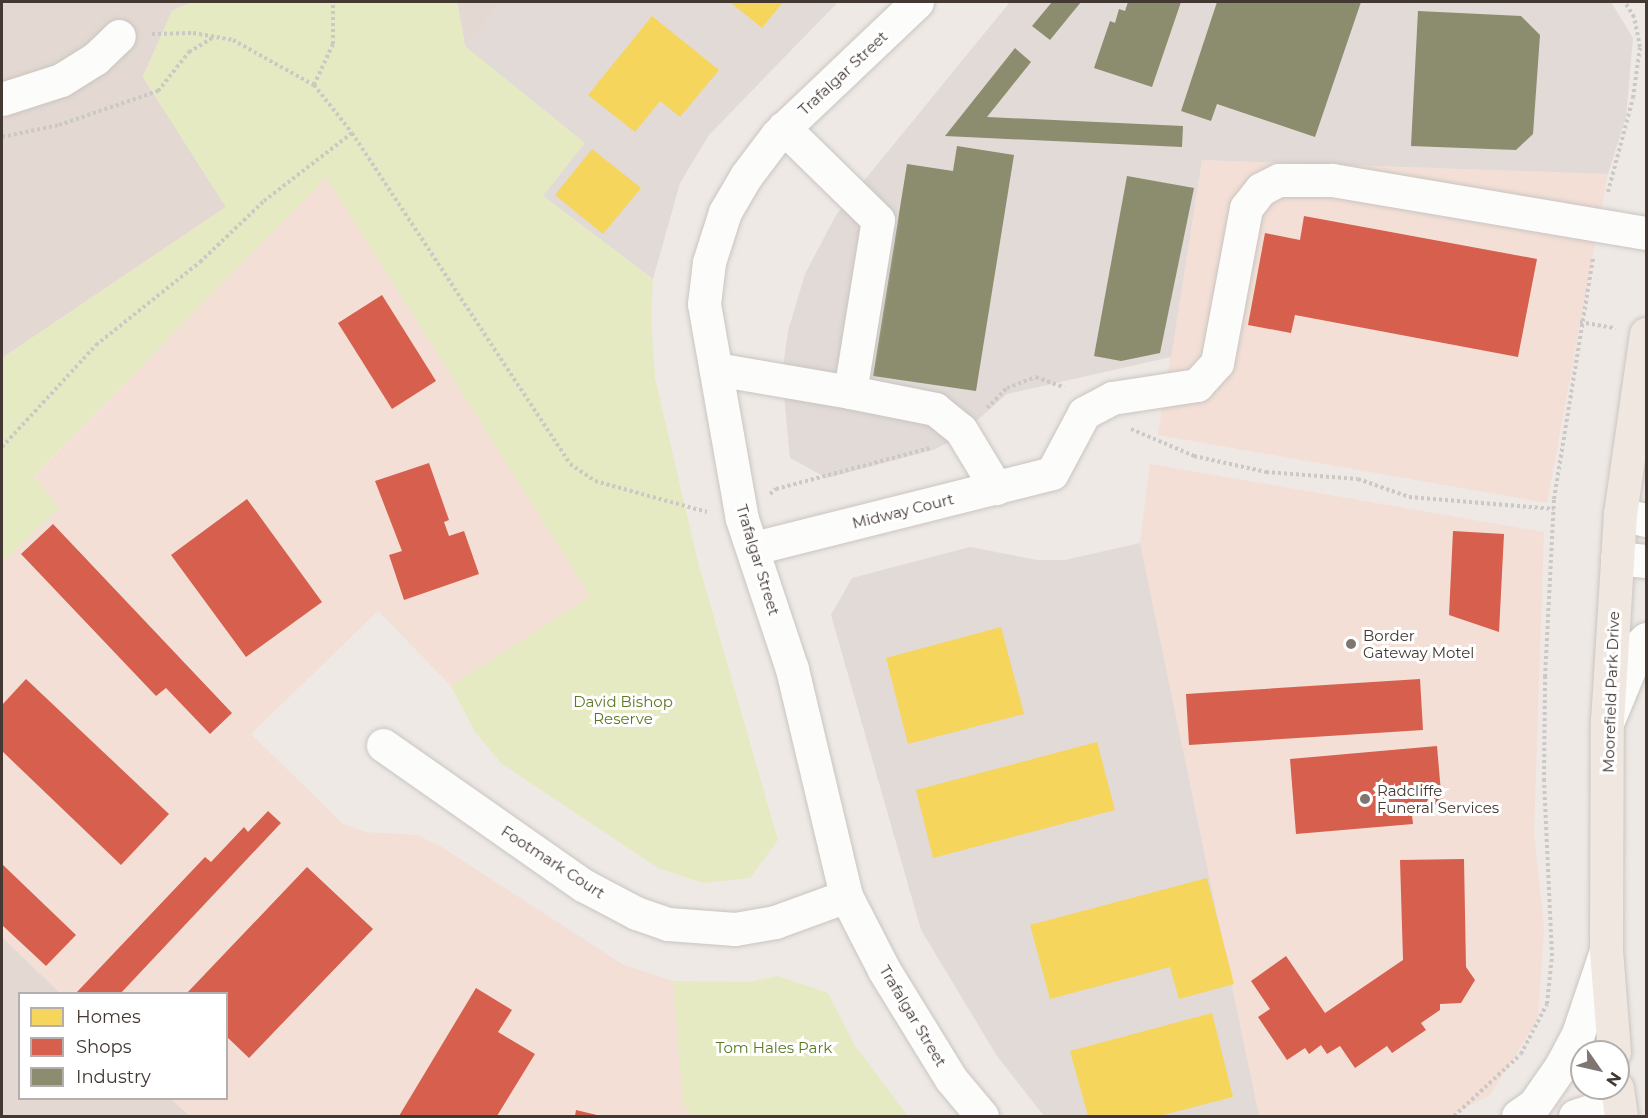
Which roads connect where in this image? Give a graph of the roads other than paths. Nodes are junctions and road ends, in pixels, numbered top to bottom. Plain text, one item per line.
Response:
1 (917, 2) edge
2 (118, 36) road end
3 (2, 99) edge
4 (784, 128) junction
5 (1647, 233) edge
6 (1647, 334) edge
7 (716, 369) junction
8 (850, 393) junction
9 (1641, 421) edge
10 (996, 488) junction
11 (1633, 517) edge
12 (748, 534) junction
13 (1632, 560) edge
14 (1647, 639) edge
15 (1607, 721) junction
16 (383, 746) dead end
17 (846, 896) junction
18 (1606, 951) junction
19 (1613, 1040) edge
20 (1619, 1102) edge
21 (982, 1116) edge
22 (1518, 1116) edge
23 (1575, 1116) edge

1 - 4 street, Trafalgar Street
2 - 3 street
4 - 7 street, Trafalgar Street
4 - 8 street
5 - 10 street, Midway Court
6 - 9 main road, Moorefield Park Drive
7 - 8 street
7 - 12 street, Trafalgar Street
8 - 10 street
9 - 11 main road, Moorefield Park Drive
10 - 12 street, Midway Court
11 - 13 main road, Moorefield Park Drive
12 - 17 street, Trafalgar Street
13 - 15 main road, Moorefield Park Drive
14 - 15 street
15 - 18 main road, Moorefield Park Drive
16 - 17 street, Footmark Court
17 - 21 street, Trafalgar Street
18 - 19 main road, Moorefield Park Drive
18 - 22 street
20 - 23 street

